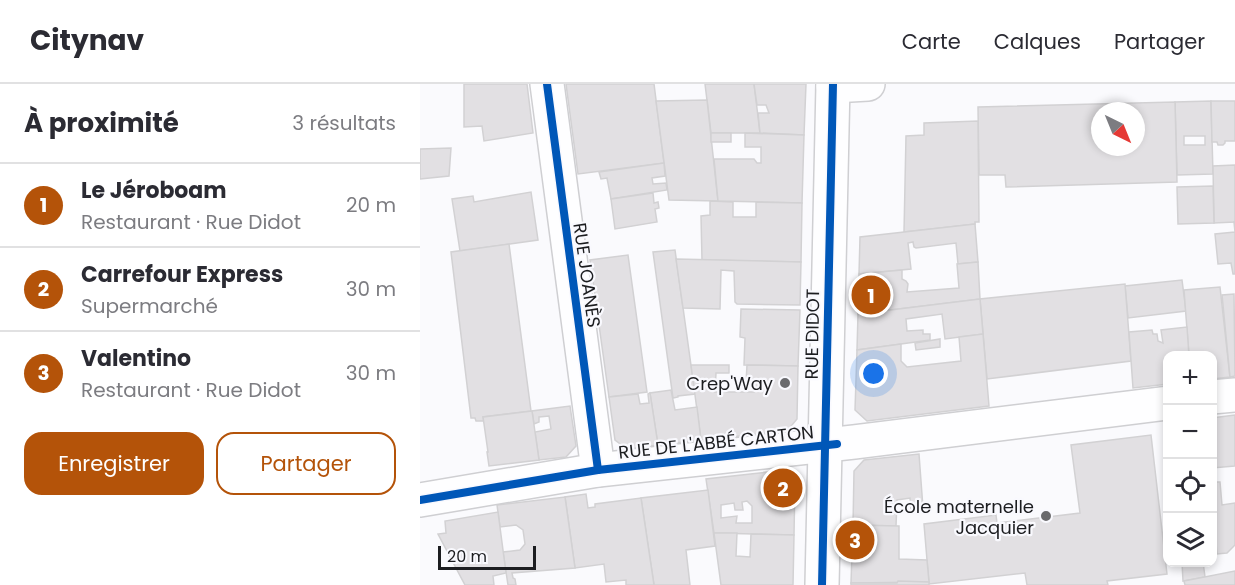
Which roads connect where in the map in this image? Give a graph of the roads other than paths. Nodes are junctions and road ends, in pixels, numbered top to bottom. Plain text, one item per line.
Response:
1 (547, 84) edge
2 (868, 84) edge
3 (834, 85) edge
4 (1235, 395) edge
5 (1217, 397) edge
6 (1163, 403) edge
7 (825, 445) junction
8 (598, 470) junction
9 (420, 500) edge
10 (822, 585) edge

1 - 8 street, RUE JOANÈS
2 - 3 street
3 - 7 street, RUE DIDOT
4 - 5 street
6 - 7 street, RUE DE L'ABBÉ CARTON
7 - 8 street, RUE DE L'ABBÉ CARTON
7 - 10 street, RUE DIDOT
8 - 9 street, RUE DE L'ABBÉ CARTON

